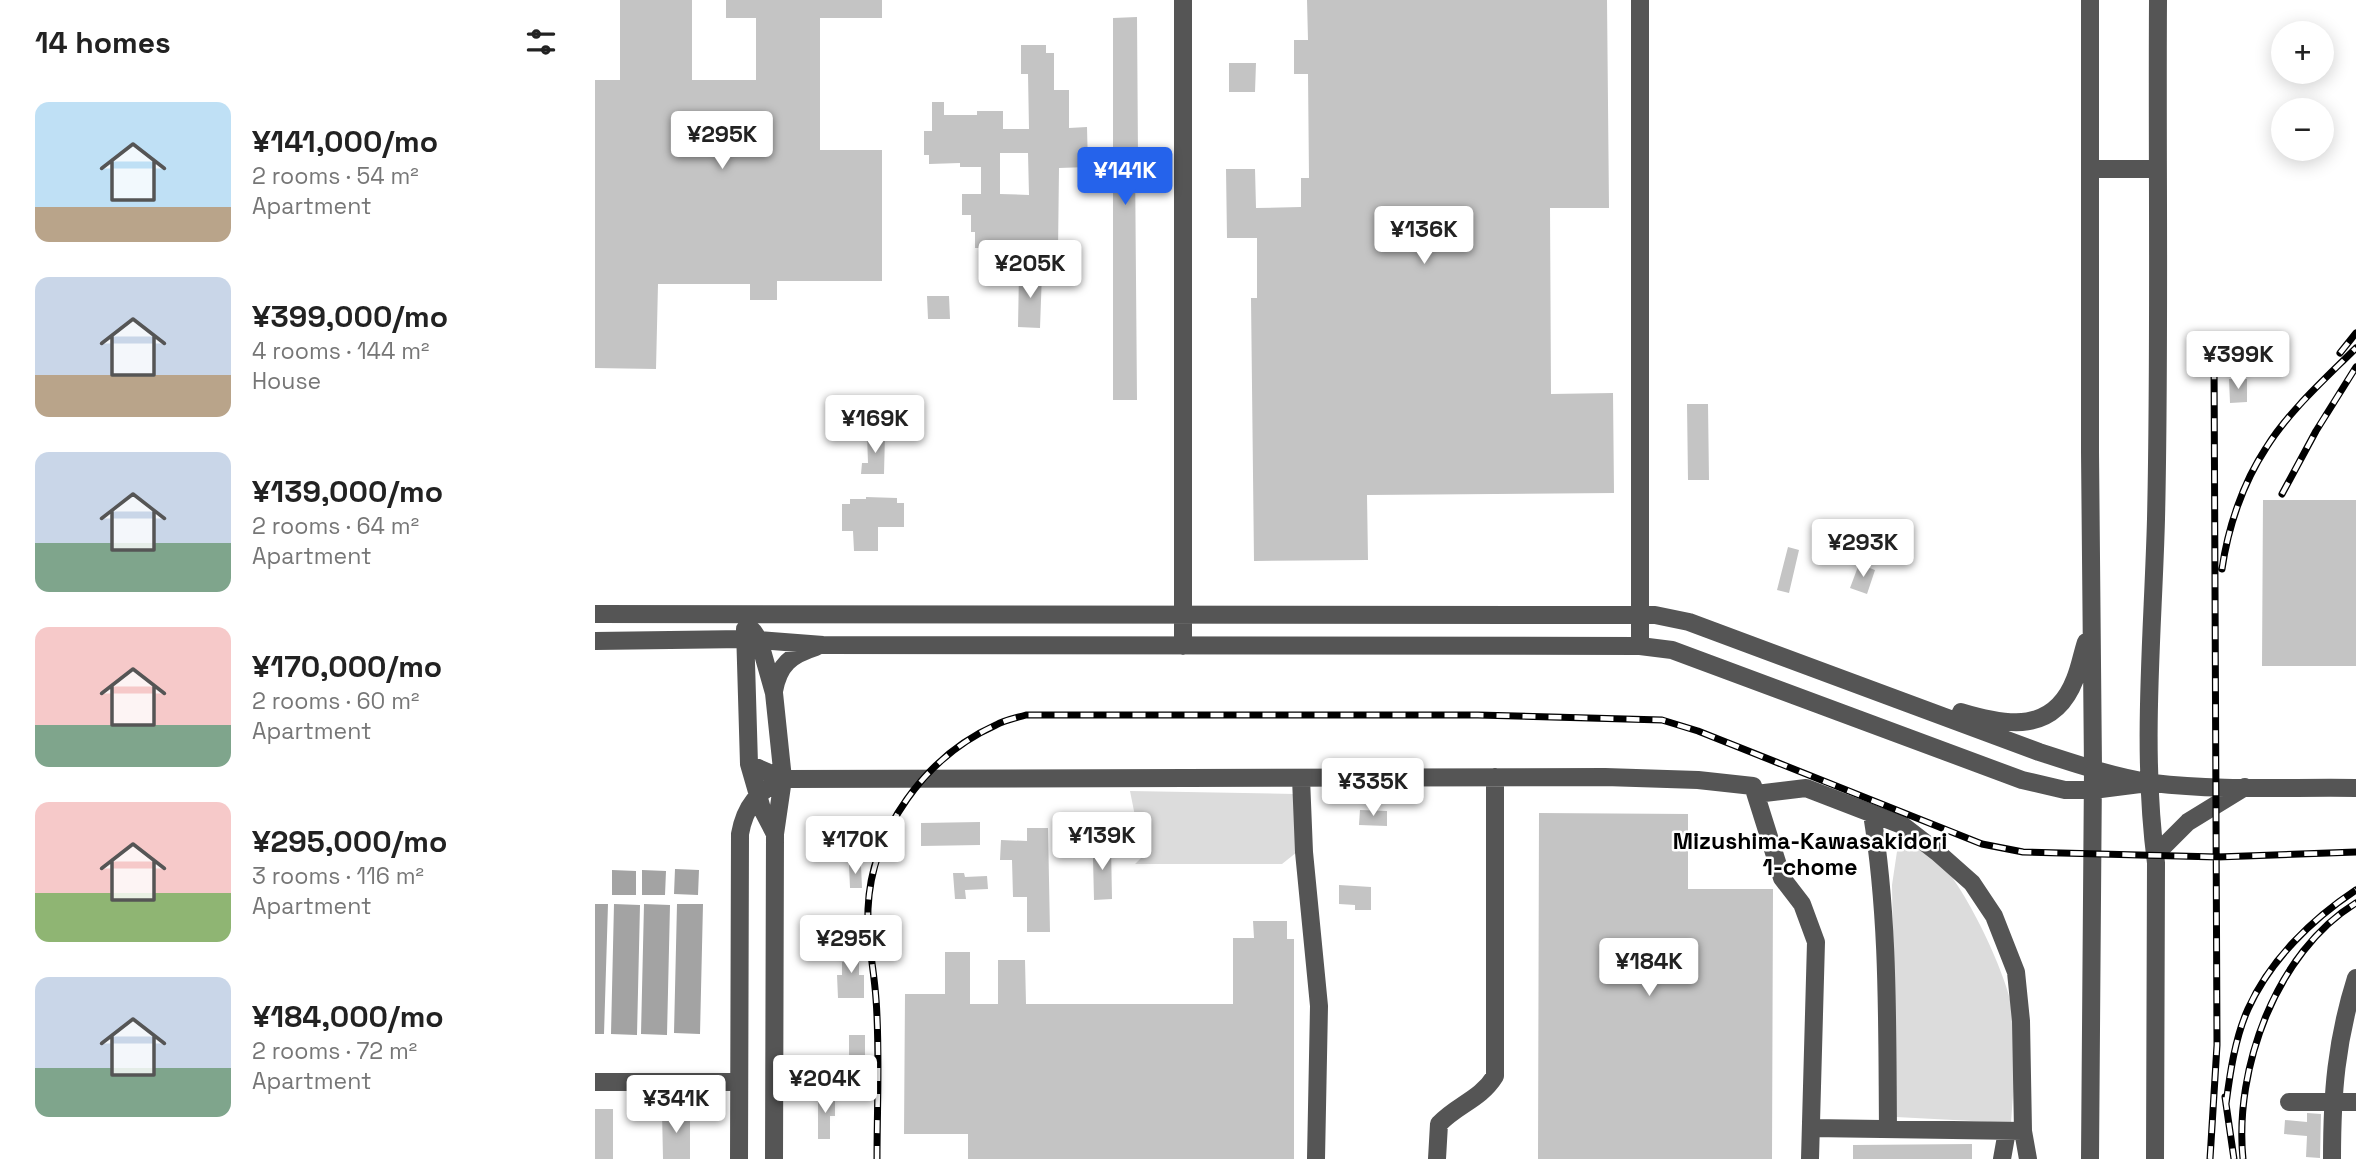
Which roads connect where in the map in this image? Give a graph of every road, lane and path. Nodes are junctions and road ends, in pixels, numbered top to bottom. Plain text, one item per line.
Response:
1 (1183, 0) edge
2 (1640, 0) edge
3 (2091, 0) edge
4 (2158, 0) edge
5 (2090, 169) junction
6 (2157, 169) junction
7 (595, 614) edge
8 (1640, 614) junction
9 (1183, 615) junction
10 (2092, 628) junction
11 (748, 629) junction
12 (595, 641) edge
13 (823, 645) junction
14 (1183, 646) junction
15 (1640, 646) junction
16 (1839, 678) junction
17 (773, 693) junction
18 (749, 764) junction
19 (2093, 769) junction
20 (1495, 777) junction
21 (1301, 778) junction
22 (783, 779) junction
23 (2150, 782) junction
24 (2245, 787) junction
25 (2356, 788) edge
26 (2093, 790) junction
27 (1756, 793) junction
28 (758, 795) junction
29 (1872, 814) junction
30 (775, 834) junction
31 (2155, 855) junction
32 (2356, 978) edge
33 (595, 1082) edge
34 (739, 1082) junction
35 (2289, 1102) dead end
36 (2332, 1102) junction
37 (2356, 1102) edge
38 (1811, 1128) junction
39 (1888, 1129) junction
40 (2015, 1131) junction
41 (739, 1159) edge
42 (774, 1159) edge
43 (1316, 1159) edge
44 (1437, 1159) edge
45 (1810, 1159) edge
46 (2002, 1159) edge
47 (2028, 1159) edge
48 (2090, 1159) edge
49 (2155, 1159) edge
50 (2332, 1159) edge

1 - 9 lane
2 - 8 lane
3 - 5 lane
4 - 6 lane
5 - 6 lane
5 - 10 lane
6 - 23 lane
7 - 11 lane
8 - 9 lane
8 - 15 lane
8 - 16 lane
9 - 11 lane
9 - 14 lane
10 - 16 lane
10 - 19 lane
11 - 12 lane
11 - 13 lane
11 - 17 lane
11 - 18 lane
13 - 14 lane
13 - 17 lane
14 - 15 lane
15 - 26 lane
16 - 19 lane
17 - 22 lane
18 - 22 lane
18 - 28 lane
19 - 23 lane
19 - 26 lane
20 - 21 lane
20 - 27 lane
20 - 44 lane
21 - 22 lane
21 - 43 lane
22 - 28 lane
22 - 30 lane
23 - 24 lane
23 - 26 lane
23 - 31 lane
24 - 25 lane
24 - 31 lane
26 - 48 lane
27 - 29 lane
27 - 38 lane
28 - 30 lane
28 - 34 lane
29 - 39 lane
29 - 40 lane
30 - 42 lane
31 - 49 lane
32 - 36 lane
33 - 34 lane
34 - 41 lane
35 - 36 lane
36 - 37 lane
36 - 50 lane
38 - 39 lane
38 - 45 lane
39 - 40 lane
40 - 46 lane
40 - 47 lane

